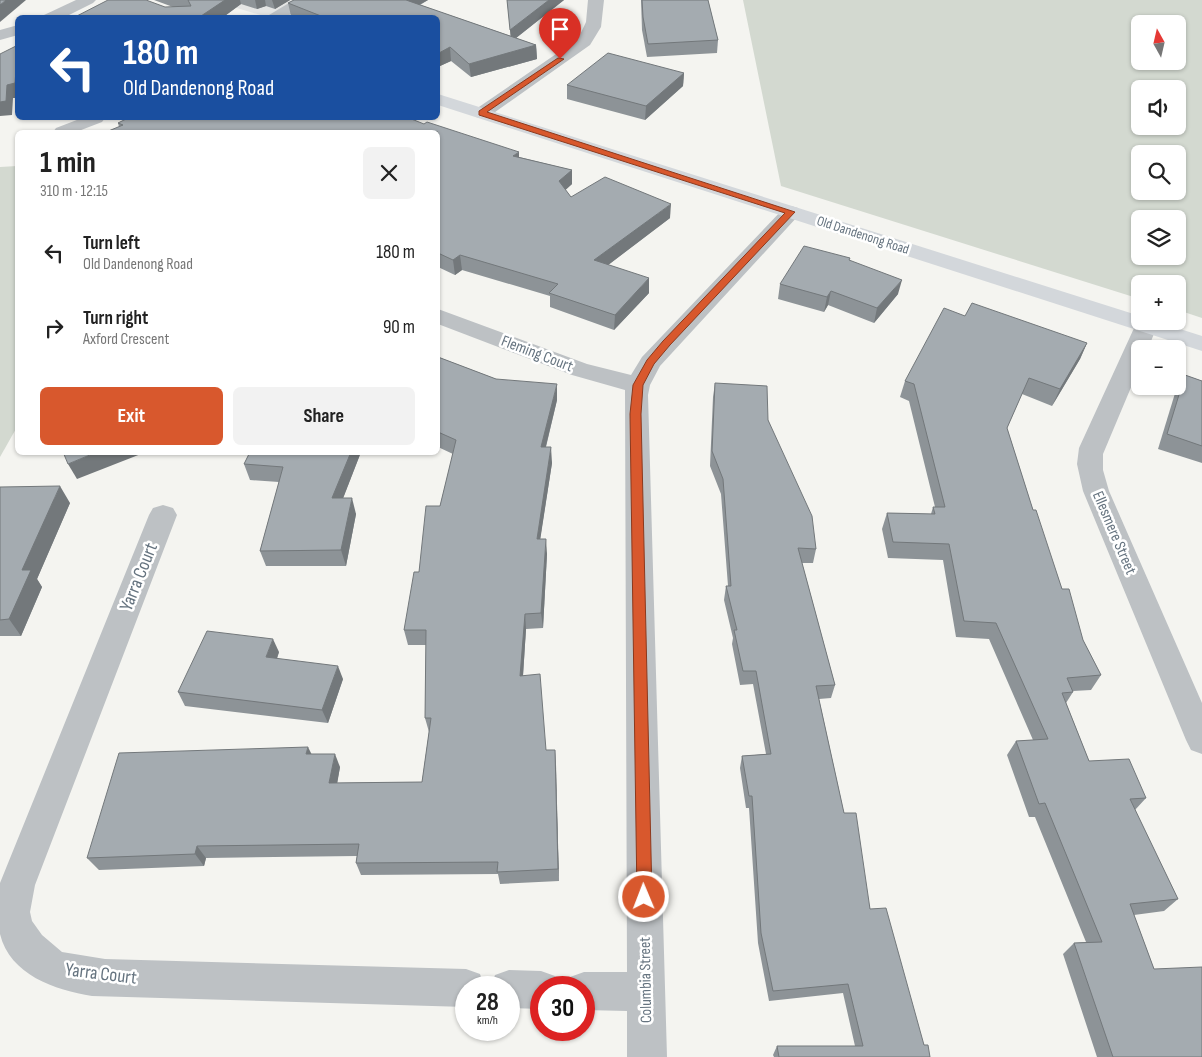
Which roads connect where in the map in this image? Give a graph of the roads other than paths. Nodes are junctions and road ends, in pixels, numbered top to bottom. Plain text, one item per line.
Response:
1 (88, 0) edge
2 (305, 0) edge
3 (596, 0) edge
4 (56, 15) edge
5 (277, 15) edge
6 (15, 31) edge
7 (0, 35) edge
8 (440, 100) edge
9 (482, 113) junction
10 (91, 120) edge
11 (67, 130) edge
12 (791, 212) junction
13 (440, 317) edge
14 (1131, 321) edge
15 (1144, 330) edge
16 (1158, 330) edge
17 (1202, 344) edge
18 (638, 385) junction
19 (163, 515) dead end
20 (1202, 740) edge
21 (455, 988) edge
22 (595, 991) edge
23 (646, 992) junction
24 (647, 1057) edge

1 - 4 street
2 - 5 street
3 - 9 street
6 - 7 street
8 - 9 main road, Old Dandenong Road
9 - 12 main road, Old Dandenong Road
10 - 11 street
12 - 14 main road, Old Dandenong Road
12 - 18 street, Columbia Street
13 - 18 street, Fleming Court
15 - 20 street, Ellesmere Street
16 - 17 main road, Old Dandenong Road
18 - 23 street, Columbia Street
19 - 21 street, Yarra Court
22 - 23 street
23 - 24 street, Columbia Street

